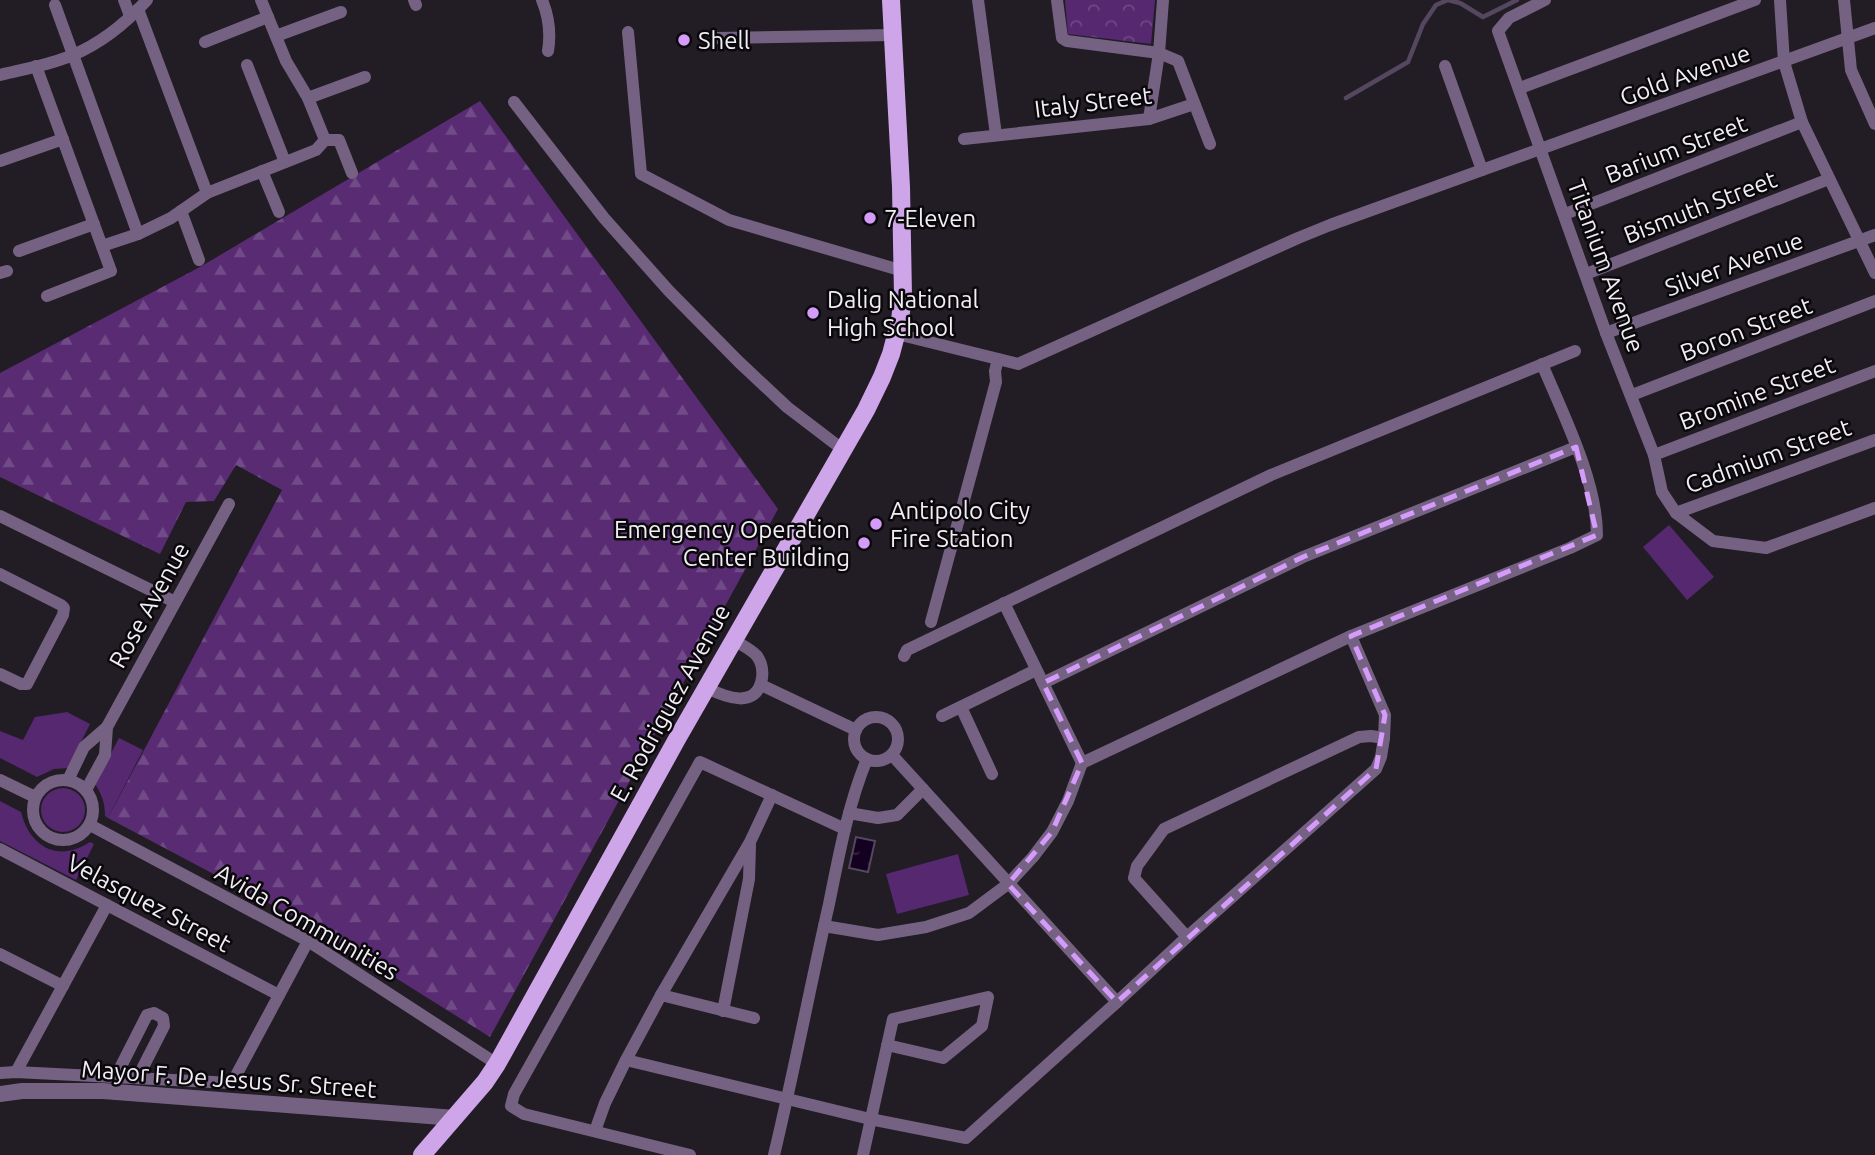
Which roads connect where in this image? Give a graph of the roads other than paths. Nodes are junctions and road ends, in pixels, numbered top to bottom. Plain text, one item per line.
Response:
1 (124, 0) edge
2 (261, 0) edge
3 (542, 0) edge
4 (891, 0) edge
5 (978, 0) edge
6 (1057, 0) edge
7 (1163, 0) edge
8 (1545, 0) edge
9 (1755, 0) edge
10 (1780, 0) edge
11 (1844, 0) edge
12 (55, 5) dead end
13 (138, 9) edge
14 (341, 12) dead end
15 (268, 17) junction
16 (1875, 28) edge
17 (628, 32) dead end
18 (893, 35) junction
19 (276, 36) junction
20 (717, 38) dead end
21 (1847, 39) junction
22 (205, 42) dead end
23 (548, 51) dead end
24 (1159, 53) junction
25 (73, 55) junction
26 (1784, 62) junction
27 (247, 65) dead end
28 (36, 66) junction
29 (1445, 66) dead end
30 (0, 75) edge
31 (365, 77) dead end
32 (1520, 88) junction
33 (308, 98) junction
34 (1870, 99) edge
35 (514, 102) dead end
36 (1194, 104) junction
37 (1149, 119) junction
38 (1802, 122) junction
39 (1875, 124) edge
40 (996, 135) junction
41 (63, 139) junction
42 (964, 139) dead end
43 (325, 140) junction
44 (1210, 144) dead end
45 (1541, 149) junction
46 (0, 161) edge
47 (285, 162) junction
48 (1482, 170) junction
49 (262, 171) junction
50 (352, 173) dead end
51 (1829, 179) junction
52 (207, 193) junction
53 (181, 211) junction
54 (278, 212) dead end
55 (1565, 214) junction
56 (94, 224) junction
57 (138, 234) junction
58 (1875, 235) edge
59 (1860, 241) junction
60 (102, 246) junction
61 (19, 251) dead end
62 (199, 260) dead end
63 (903, 271) junction
64 (1875, 273) edge
65 (1586, 274) junction
66 (47, 296) dead end
67 (1875, 301) edge
68 (1606, 333) junction
69 (897, 334) junction
70 (1575, 351) dead end
71 (998, 359) junction
72 (1542, 364) junction
73 (1875, 371) edge
74 (1632, 395) junction
75 (1875, 439) edge
76 (1576, 447) junction
77 (842, 449) junction
78 (1654, 455) junction
79 (229, 504) dead end
80 (1875, 508) edge
81 (1676, 513) junction
82 (0, 516) edge
83 (0, 573) edge
84 (175, 602) junction
85 (1004, 603) junction
86 (931, 622) dead end
87 (1351, 636) junction
88 (734, 640) junction
89 (904, 656) dead end
90 (1037, 670) junction
91 (0, 674) edge
92 (1043, 683) junction
93 (761, 685) junction
94 (707, 688) junction
95 (961, 706) junction
96 (942, 716) dead end
97 (107, 727) junction
98 (856, 730) junction
99 (1384, 738) junction
100 (892, 755) junction
101 (867, 759) junction
102 (1082, 763) junction
103 (992, 774) dead end
104 (0, 780) edge
105 (68, 780) junction
106 (923, 789) junction
107 (86, 790) junction
108 (772, 795) junction
109 (36, 797) junction
110 (849, 813) junction
111 (90, 825) junction
112 (845, 829) junction
113 (750, 842) junction
114 (0, 849) edge
115 (1008, 884) junction
116 (107, 905) junction
117 (824, 926) junction
118 (1187, 937) junction
119 (309, 942) junction
120 (0, 954) edge
121 (63, 986) junction
122 (279, 995) junction
123 (661, 995) junction
124 (1117, 1002) junction
125 (723, 1011) junction
126 (754, 1018) dead end
127 (887, 1045) junction
128 (626, 1059) junction
129 (497, 1064) junction
130 (16, 1072) junction
131 (0, 1073) edge
132 (116, 1076) junction
133 (138, 1077) junction
134 (0, 1094) edge
135 (788, 1100) junction
136 (455, 1118) junction
137 (870, 1119) junction
138 (595, 1131) junction
139 (422, 1155) edge
140 (690, 1155) edge
141 (774, 1155) edge
142 (863, 1155) edge

1 - 13 street
2 - 15 street
3 - 23 street
4 - 18 main road, E. Rodriguez Avenue
5 - 40 street
6 - 24 street
7 - 24 street
8 - 32 street, Titanium Avenue
9 - 32 street
10 - 26 street
11 - 21 street
12 - 25 street
13 - 25 street
13 - 52 street
14 - 19 street
15 - 19 street
15 - 22 street
16 - 21 street, Gold Avenue
17 - 63 street
18 - 20 street
18 - 63 main road, E. Rodriguez Avenue
19 - 33 street
21 - 26 street, Gold Avenue
21 - 34 street
24 - 36 street
24 - 37 street
25 - 28 street
25 - 57 street
26 - 38 street
26 - 45 street, Gold Avenue
27 - 47 street
28 - 30 street
28 - 41 street
29 - 48 street
31 - 33 street
32 - 45 street, Titanium Avenue
33 - 43 street
34 - 39 street
35 - 77 street
36 - 37 street, Italy Street
36 - 44 street
37 - 40 street, Italy Street
38 - 51 street
38 - 55 street, Barium Street
40 - 42 street, Italy Street
41 - 46 street
41 - 56 street
43 - 47 street
43 - 50 street
45 - 48 street, Gold Avenue
45 - 55 street, Titanium Avenue
47 - 49 street
48 - 71 street, Gold Avenue
49 - 52 street
49 - 54 street
51 - 59 street
51 - 65 street, Bismuth Street
52 - 53 street
53 - 57 street
53 - 62 street
55 - 65 street, Titanium Avenue
56 - 60 street
56 - 61 street
57 - 60 street
58 - 59 street, Silver Avenue
59 - 64 street
59 - 68 street, Silver Avenue
60 - 66 street
63 - 69 main road, E. Rodriguez Avenue
65 - 68 street, Titanium Avenue
67 - 74 street, Boron Street
68 - 74 street, Titanium Avenue
69 - 71 street, Gold Avenue
69 - 77 main road, E. Rodriguez Avenue
70 - 72 street
71 - 86 street
72 - 76 street
72 - 85 street
73 - 78 street, Bromine Street
74 - 78 street, Titanium Avenue
75 - 81 street, Cadmium Street
76 - 87 street
76 - 92 street
77 - 88 main road, E. Rodriguez Avenue
78 - 81 street, Titanium Avenue
79 - 84 street, Rose Avenue
80 - 81 street
82 - 84 street
83 - 91 street
84 - 97 street, Rose Avenue
85 - 89 street
85 - 90 street
87 - 99 street
87 - 102 street
88 - 93 street
88 - 94 main road, E. Rodriguez Avenue
90 - 92 street
90 - 95 street
92 - 102 street
93 - 94 street
93 - 98 street
94 - 129 main road, E. Rodriguez Avenue
95 - 96 street
95 - 103 street
97 - 105 street
97 - 107 street
98 - 100 street
98 - 101 street
99 - 118 street
99 - 118 street
100 - 101 street
100 - 106 street
101 - 110 street
102 - 115 street
104 - 109 street
105 - 107 street
105 - 109 street
106 - 110 street
106 - 115 street
107 - 111 street
108 - 112 street
108 - 113 street
108 - 138 street
109 - 111 street
110 - 112 street
111 - 119 street, Avida Communities
112 - 117 street
113 - 123 street
113 - 125 street
114 - 116 street, Velasquez Street
115 - 117 street
115 - 124 street
116 - 121 street
116 - 122 street, Velasquez Street
117 - 135 street
118 - 124 street
119 - 122 street
119 - 129 street, Avida Communities
120 - 121 street
121 - 130 street
122 - 133 street
123 - 125 street
123 - 128 street
124 - 137 street
125 - 126 street
127 - 127 street
127 - 137 street
128 - 135 street
128 - 138 street
129 - 136 main road, E. Rodriguez Avenue
130 - 131 street
130 - 132 street
132 - 133 street
132 - 133 street
134 - 136 street, Mayor F. De Jesus Sr. Street
135 - 137 street
135 - 141 street
136 - 139 main road, E. Rodriguez Avenue
137 - 142 street
138 - 140 street

